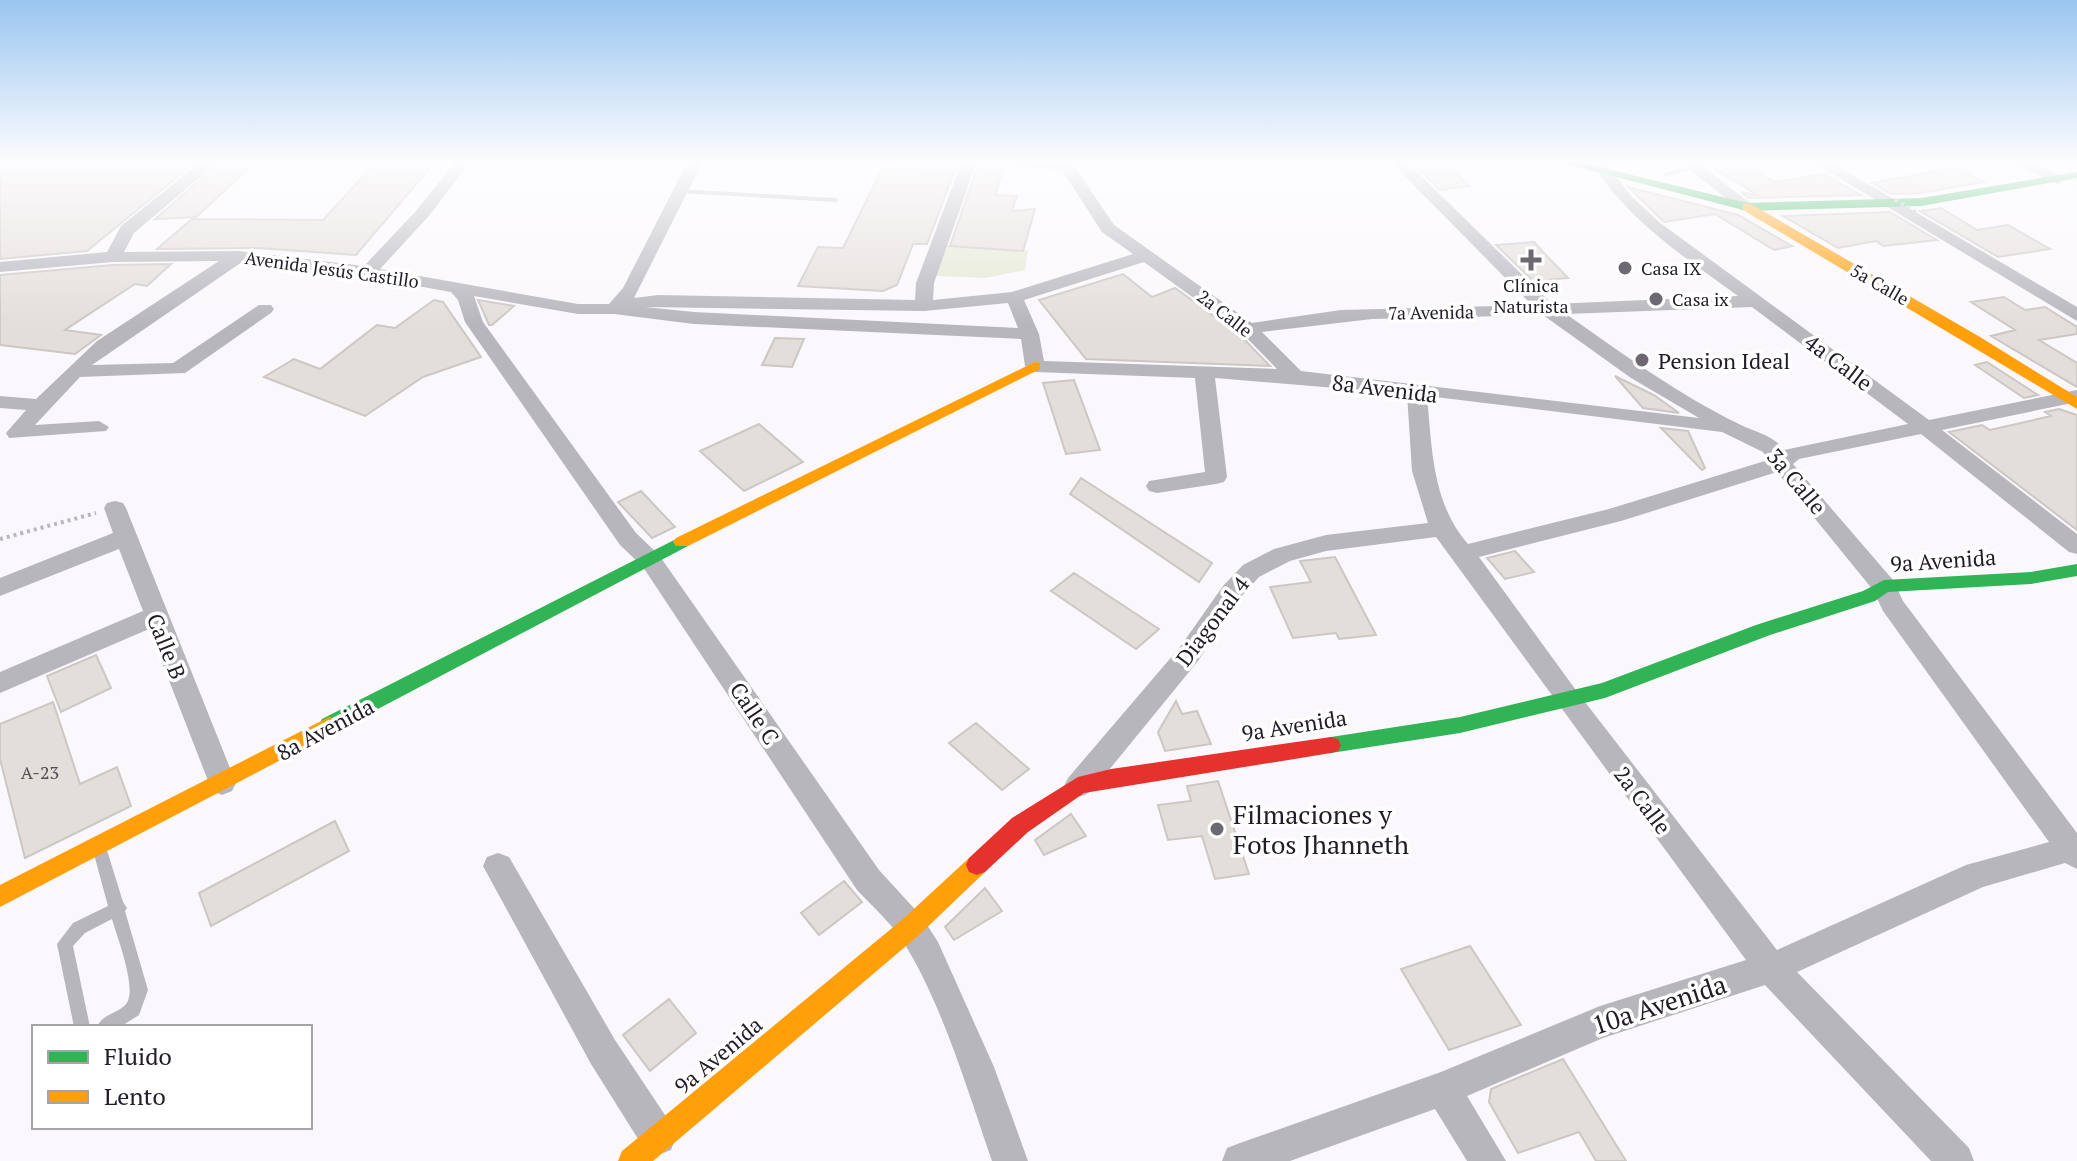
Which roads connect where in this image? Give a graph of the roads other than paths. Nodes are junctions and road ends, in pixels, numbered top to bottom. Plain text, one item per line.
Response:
1 (145, 215) edge
2 (421, 215) edge
3 (669, 215) edge
4 (950, 215) edge
5 (1099, 215) edge
6 (1452, 215) edge
7 (1642, 215) edge
8 (1761, 215) edge
9 (1915, 215) edge
10 (1148, 255) junction
11 (239, 256) junction
12 (113, 257) junction
13 (0, 267) edge
14 (368, 272) junction
15 (458, 289) junction
16 (1014, 297) junction
17 (1758, 301) junction
18 (924, 306) junction
19 (265, 309) dead end
20 (614, 309) junction
21 (1548, 310) junction
22 (2077, 315) edge
23 (1249, 329) junction
24 (1030, 334) junction
25 (1035, 366) junction
26 (74, 371) junction
27 (1204, 372) junction
28 (1296, 377) junction
29 (1417, 391) junction
30 (2074, 399) edge
31 (0, 402) edge
32 (43, 406) junction
33 (1924, 426) junction
34 (99, 427) dead end
35 (1732, 429) junction
36 (1781, 463) junction
37 (1157, 486) dead end
38 (115, 508) road end
39 (1442, 529) junction
40 (126, 537) junction
41 (2077, 546) edge
42 (1463, 553) junction
43 (651, 561) junction
44 (2077, 570) edge
45 (1884, 586) junction
46 (0, 587) edge
47 (155, 616) junction
48 (0, 683) edge
49 (1569, 700) junction
50 (222, 783) junction
51 (1078, 786) junction
52 (99, 847) junction
53 (2075, 850) edge
54 (498, 866) dead end
55 (0, 897) edge
56 (119, 908) junction
57 (911, 927) junction
58 (1771, 968) junction
59 (82, 1025) edge
60 (108, 1025) edge
61 (1442, 1089) junction
62 (658, 1137) junction
63 (632, 1161) edge
64 (1010, 1161) edge
65 (1240, 1161) edge
66 (1488, 1161) edge
67 (1956, 1161) edge

1 - 12 street
2 - 14 street
3 - 20 street
4 - 18 street
5 - 10 street, 2a Calle
6 - 21 street, 3a Calle
7 - 17 street, 4a Calle
8 - 30 street, 5a Calle
9 - 22 street
10 - 16 street, Avenida Jesús Castillo
10 - 23 street, 2a Calle
11 - 12 street, Avenida Jesús Castillo
11 - 14 street, Avenida Jesús Castillo
11 - 26 street
12 - 13 street, Avenida Jesús Castillo
14 - 15 street, Avenida Jesús Castillo
15 - 20 street, Avenida Jesús Castillo
15 - 43 street, Calle C
16 - 18 street, Avenida Jesús Castillo
16 - 24 street
17 - 21 street, 7a Avenida
17 - 33 street, 4a Calle
18 - 20 street, Avenida Jesús Castillo
19 - 26 street
20 - 24 street, Avenida Jesús Castillo
21 - 23 street, 7a Avenida
21 - 35 street, 3a Calle
23 - 28 street, 2a Calle
24 - 25 street
25 - 27 street, 8a Avenida
25 - 43 street, 8a Avenida
26 - 32 street
27 - 28 street, 8a Avenida
27 - 37 street
28 - 29 street, 8a Avenida
29 - 35 street, 8a Avenida
29 - 39 street, 2a Calle
30 - 33 street
31 - 32 street
32 - 34 street
33 - 36 street
33 - 41 street, 4a Calle
35 - 36 street, 3a Calle
36 - 42 street
36 - 45 street, 3a Calle
38 - 40 street, Calle B
39 - 42 street, 2a Calle
39 - 51 street, Diagonal 4
40 - 46 street
40 - 47 street, Calle B
42 - 49 street, 2a Calle
43 - 50 street, 8a Avenida
43 - 57 street, Calle C
44 - 45 street, 9a Avenida
45 - 49 street, 9a Avenida
45 - 53 street, 3a Calle
47 - 48 street
47 - 50 street, Calle B
49 - 51 street, 9a Avenida
49 - 58 street, 2a Calle
50 - 52 street, 8a Avenida
51 - 57 street, 9a Avenida
52 - 55 street, 8a Avenida
52 - 56 lane
53 - 58 street, 10a Avenida
54 - 62 street
56 - 59 lane
56 - 60 lane
57 - 62 street, 9a Avenida
57 - 64 street, Calle C
58 - 61 street, 10a Avenida
58 - 67 street, 2a Calle
61 - 65 street, 10a Avenida
61 - 66 street
62 - 63 street, 9a Avenida

